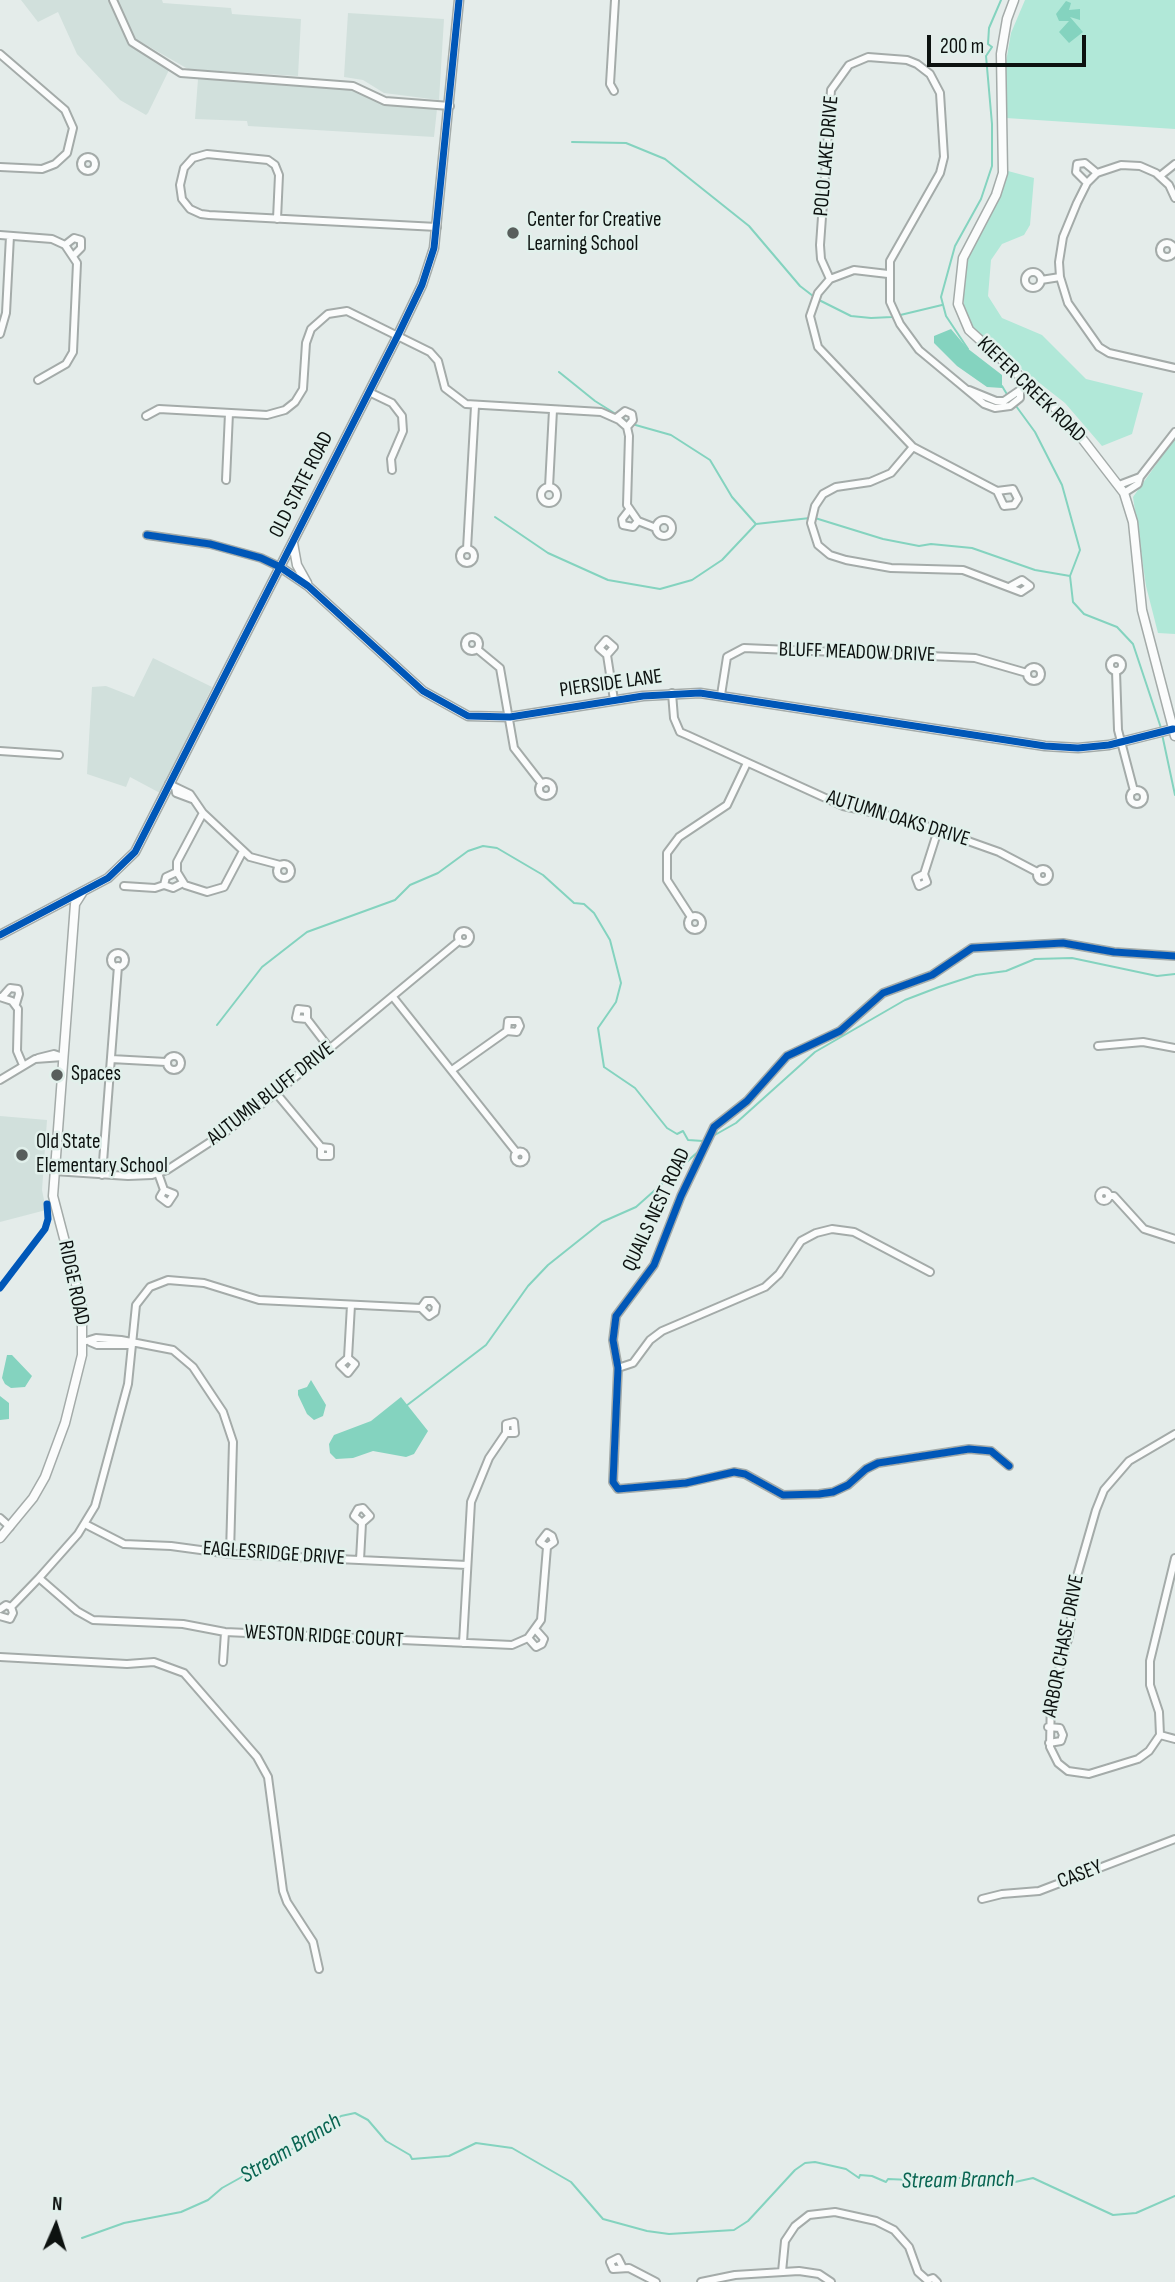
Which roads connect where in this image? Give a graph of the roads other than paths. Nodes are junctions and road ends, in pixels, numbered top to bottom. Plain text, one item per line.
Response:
1 (113, 0) edge
2 (459, 0) edge
3 (615, 0) edge
4 (1014, 0) edge
5 (0, 54) edge
6 (614, 92) dead end
7 (450, 106) junction
8 (67, 153) junction
9 (81, 160) dead end
10 (1175, 164) edge
11 (0, 167) edge
12 (1097, 173) junction
13 (1160, 176) junction
14 (1087, 183) junction
15 (1174, 193) edge
16 (277, 219) junction
17 (437, 227) junction
18 (0, 235) edge
19 (1175, 235) edge
20 (10, 236) junction
21 (1172, 244) dead end
22 (65, 245) junction
23 (74, 255) junction
24 (888, 274) junction
25 (1059, 276) junction
26 (830, 279) junction
27 (1041, 280) dead end
28 (314, 311) dead end
29 (320, 318) junction
30 (0, 334) edge
31 (398, 335) junction
32 (1175, 368) edge
33 (38, 380) dead end
34 (1023, 386) junction
35 (369, 392) junction
36 (475, 406) junction
37 (553, 410) junction
38 (229, 413) junction
39 (146, 416) dead end
40 (617, 418) junction
41 (627, 427) junction
42 (1175, 432) edge
43 (914, 447) junction
44 (392, 470) dead end
45 (226, 480) dead end
46 (549, 487) dead end
47 (1121, 489) junction
48 (997, 491) dead end
49 (629, 510) junction
50 (638, 521) junction
51 (656, 527) dead end
52 (147, 535) dead end
53 (293, 542) junction
54 (467, 550) dead end
55 (281, 566) junction
56 (308, 586) junction
57 (1011, 586) dead end
58 (477, 649) dead end
59 (607, 656) dead end
60 (1116, 671) dead end
61 (1027, 673) dead end
62 (673, 693) junction
63 (721, 695) junction
64 (614, 701) junction
65 (510, 717) junction
66 (1174, 733) edge
67 (1121, 743) junction
68 (0, 751) edge
69 (59, 755) dead end
70 (747, 763) junction
71 (542, 784) dead end
72 (172, 786) junction
73 (1134, 791) dead end
74 (202, 813) junction
75 (938, 830) junction
76 (243, 851) junction
77 (280, 865) dead end
78 (177, 872) junction
79 (1037, 872) dead end
80 (924, 874) dead end
81 (183, 883) junction
82 (164, 885) junction
83 (124, 886) dead end
84 (83, 892) junction
85 (58, 905) junction
86 (691, 917) dead end
87 (74, 925) junction
88 (0, 934) edge
89 (459, 941) dead end
90 (1175, 956) edge
91 (118, 966) dead end
92 (1, 997) edge
93 (393, 997) junction
94 (16, 1004) junction
95 (307, 1019) dead end
96 (507, 1031) dead end
97 (1098, 1046) dead end
98 (1175, 1048) edge
99 (330, 1049) junction
100 (63, 1057) junction
101 (111, 1059) junction
102 (166, 1062) dead end
103 (23, 1065) junction
104 (452, 1070) junction
105 (0, 1080) edge
106 (276, 1093) junction
107 (321, 1147) dead end
108 (517, 1153) dead end
109 (54, 1171) junction
110 (158, 1173) junction
111 (102, 1175) junction
112 (164, 1190) dead end
113 (1109, 1196) dead end
114 (1175, 1239) edge
115 (930, 1272) dead end
116 (351, 1305) junction
117 (421, 1308) dead end
118 (87, 1342) junction
119 (134, 1345) junction
120 (348, 1358) dead end
121 (618, 1368) junction
122 (506, 1433) dead end
123 (1175, 1434) edge
124 (1009, 1466) dead end
125 (0, 1518) edge
126 (362, 1523) dead end
127 (85, 1524) junction
128 (10, 1527) junction
129 (0, 1538) edge
130 (547, 1547) dead end
131 (230, 1554) junction
132 (1175, 1558) edge
133 (360, 1560) junction
134 (467, 1565) junction
135 (39, 1578) junction
136 (11, 1607) junction
137 (0, 1609) edge
138 (0, 1616) edge
139 (536, 1629) junction
140 (225, 1632) junction
141 (528, 1638) junction
142 (463, 1643) junction
143 (0, 1657) edge
144 (223, 1662) dead end
145 (1048, 1727) junction
146 (1160, 1735) junction
147 (1175, 1739) edge
148 (1049, 1743) junction
149 (1175, 1839) edge
150 (982, 1899) dead end
151 (319, 1969) dead end
152 (622, 2266) dead end
153 (782, 2272) junction
154 (926, 2281) edge
155 (656, 2282) edge
156 (701, 2282) edge
157 (831, 2282) edge
158 (937, 2282) edge

1 - 7 street
2 - 7 street, OLD STATE ROAD
3 - 6 street
4 - 34 street, KIEFER CREEK ROAD
5 - 8 street
7 - 17 street, OLD STATE ROAD
8 - 9 street
8 - 11 street
10 - 13 street
12 - 13 street
12 - 14 street
12 - 14 street
13 - 15 street
14 - 25 street
16 - 16 street
16 - 17 street
17 - 31 street, OLD STATE ROAD
18 - 20 street
19 - 21 street
20 - 22 street
20 - 30 street
22 - 23 street
22 - 23 street
23 - 33 street
24 - 26 street
24 - 26 street, POLO LAKE DRIVE
24 - 34 street, POLO LAKE DRIVE
25 - 27 street
25 - 32 street
26 - 43 street
28 - 29 street
29 - 31 street
29 - 38 street
31 - 35 street, OLD STATE ROAD
31 - 36 street
34 - 47 street, KIEFER CREEK ROAD
35 - 44 street
35 - 53 street, OLD STATE ROAD
36 - 37 street
36 - 54 street
37 - 40 street
37 - 46 street
38 - 39 street
38 - 45 street
40 - 41 street
40 - 41 street
41 - 49 street
42 - 47 street
43 - 48 street
43 - 57 street
47 - 66 street, KIEFER CREEK ROAD
49 - 50 street
49 - 50 street
50 - 51 street
52 - 55 street, PIERSIDE LANE
53 - 55 street, OLD STATE ROAD
53 - 56 street
55 - 56 street, PIERSIDE LANE
55 - 72 street, OLD STATE ROAD
56 - 65 street, PIERSIDE LANE
58 - 65 street
59 - 64 street
60 - 67 street
61 - 63 street, BLUFF MEADOW DRIVE
62 - 63 street, PIERSIDE LANE
62 - 64 street, PIERSIDE LANE
62 - 70 street, AUTUMN OAKS DRIVE
63 - 67 street, PIERSIDE LANE
64 - 65 street, PIERSIDE LANE
65 - 71 street
66 - 67 street, PIERSIDE LANE
67 - 73 street
68 - 69 street
70 - 75 street, AUTUMN OAKS DRIVE
70 - 86 street
72 - 74 street
72 - 84 street, OLD STATE ROAD
74 - 76 street
74 - 78 street
75 - 79 street, AUTUMN OAKS DRIVE
75 - 80 street
76 - 77 street
76 - 81 street
78 - 81 street
78 - 82 street
81 - 82 street
82 - 83 street
84 - 85 street, OLD STATE ROAD
84 - 87 street, RIDGE ROAD
85 - 87 street
85 - 88 street, OLD STATE ROAD
87 - 100 street, RIDGE ROAD
89 - 93 street, AUTUMN BLUFF DRIVE
90 - 121 street, QUAILS NEST ROAD
91 - 101 street
92 - 94 street
92 - 94 street
93 - 99 street, AUTUMN BLUFF DRIVE
93 - 104 street
94 - 103 street
95 - 99 street
96 - 104 street
97 - 98 street
99 - 106 street, AUTUMN BLUFF DRIVE
100 - 103 street
100 - 109 street, RIDGE ROAD
101 - 102 street
101 - 111 street
103 - 105 street
104 - 108 street
106 - 107 street
106 - 110 street, AUTUMN BLUFF DRIVE
109 - 111 street, AUTUMN BLUFF DRIVE
109 - 118 street, RIDGE ROAD
110 - 111 street, AUTUMN BLUFF DRIVE
110 - 112 street
113 - 114 street
115 - 121 street
116 - 117 street
116 - 119 street
116 - 120 street
118 - 119 street
118 - 128 street, RIDGE ROAD
119 - 127 street
119 - 131 street
121 - 124 street, QUAILS NEST ROAD
122 - 134 street
123 - 145 street, ARBOR CHASE DRIVE
125 - 128 street
126 - 133 street
127 - 131 street, EAGLESRIDGE DRIVE
127 - 135 street
128 - 129 street, RIDGE ROAD
130 - 139 street
131 - 133 street, EAGLESRIDGE DRIVE
132 - 146 street
133 - 134 street, EAGLESRIDGE DRIVE
134 - 142 street
135 - 136 street
135 - 140 street, WESTON RIDGE COURT
136 - 137 street
136 - 138 street
139 - 141 street
139 - 141 street
140 - 142 street, WESTON RIDGE COURT
140 - 144 street
141 - 142 street, WESTON RIDGE COURT
143 - 151 street
145 - 148 street, ARBOR CHASE DRIVE
145 - 148 street
146 - 147 street
146 - 148 street, ARBOR CHASE DRIVE
149 - 150 street, CASEY
152 - 155 street
153 - 154 street
153 - 156 street
153 - 157 street
154 - 158 street

